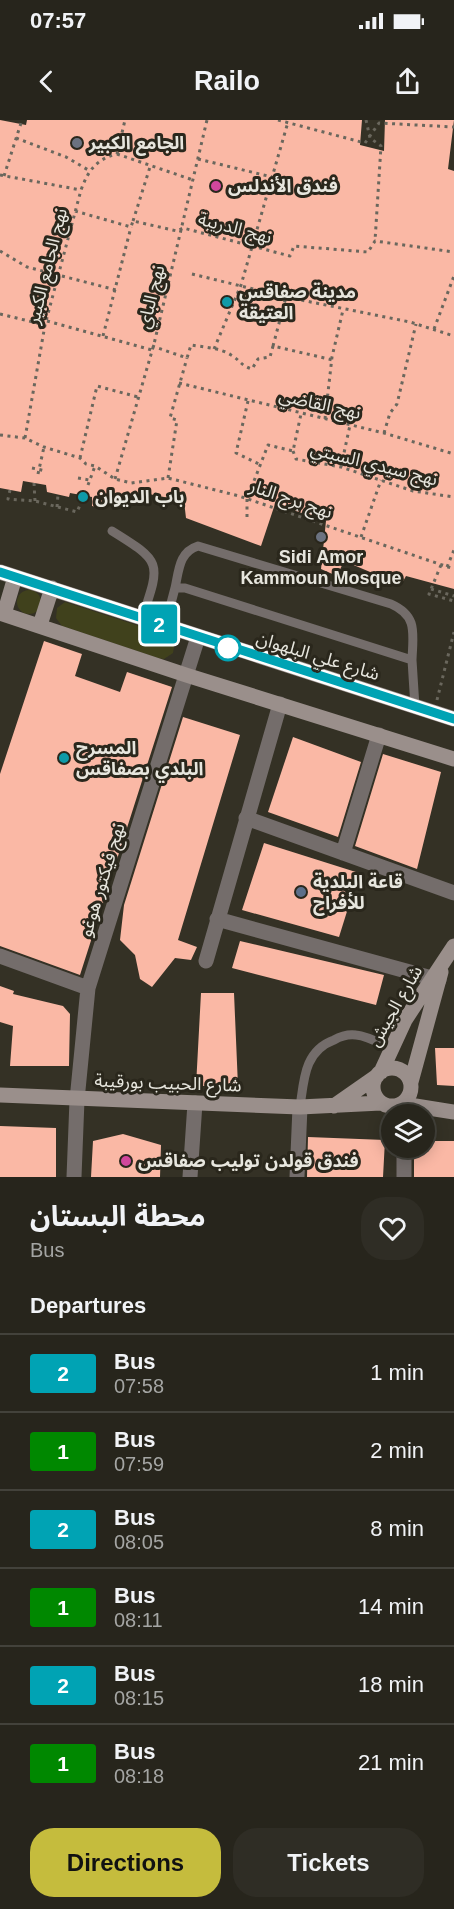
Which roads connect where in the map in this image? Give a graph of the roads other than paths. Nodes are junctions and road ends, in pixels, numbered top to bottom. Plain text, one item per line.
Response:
1 (112, 531) dead end
2 (7, 574) edge
3 (52, 588) junction
4 (175, 588) junction
5 (2, 614) edge
6 (142, 618) junction
7 (40, 626) junction
8 (165, 626) junction
9 (198, 638) junction
10 (412, 660) junction
11 (186, 675) junction
12 (280, 704) junction
13 (415, 706) junction
14 (454, 719) edge
15 (379, 735) junction
16 (454, 759) edge
17 (246, 818) junction
18 (343, 853) junction
19 (454, 893) edge
20 (217, 919) junction
21 (454, 946) edge
22 (0, 956) edge
23 (206, 961) dead end
24 (436, 978) junction
25 (88, 988) junction
26 (392, 1049) junction
27 (379, 1074) junction
28 (411, 1085) junction
29 (0, 1095) edge
30 (77, 1100) junction
31 (195, 1103) junction
32 (381, 1103) joint
33 (404, 1104) edge
34 (334, 1106) junction
35 (300, 1107) junction
36 (435, 1111) edge
37 (451, 1112) edge
38 (404, 1158) edge
39 (74, 1177) edge
40 (190, 1177) edge
41 (297, 1177) edge
42 (404, 1177) edge

1 - 6 lane
2 - 3 main road, شارع علي البلهوان
2 - 5 main road
3 - 6 main road, شارع علي البلهوان
3 - 7 main road
4 - 8 lane
4 - 10 lane
4 - 10 lane
5 - 7 main road
6 - 8 main road, شارع علي البلهوان
7 - 11 main road
8 - 9 main road, شارع علي البلهوان
9 - 11 street, نهج فيكتور هوغو
9 - 13 main road, شارع علي البلهوان
10 - 13 lane
11 - 12 main road
11 - 25 street, نهج فيكتور هوغو
12 - 15 main road
12 - 17 street
13 - 14 main road, شارع علي البلهوان
15 - 16 main road
15 - 18 street
17 - 18 street
17 - 20 street
18 - 19 street
20 - 23 street
20 - 24 street
21 - 24 main road, شارع الجيش
22 - 25 street
24 - 26 main road, شارع الجيش
24 - 28 main road, شارع الجيش
25 - 30 street, نهج فيكتور هوغو
26 - 27 main road, شارع الجيش
26 - 35 lane
27 - 28 main road
27 - 32 main road
27 - 34 main road
28 - 33 main road
28 - 37 main road
29 - 30 main road, شارع الحبيب بورقيبة
30 - 31 main road, شارع الحبيب بورقيبة
30 - 39 street, نهج فيكتور هوغو
31 - 35 main road, شارع الحبيب بورقيبة
31 - 40 street
32 - 34 main road, شارع الحبيب بورقيبة
34 - 35 main road, شارع الحبيب بورقيبة
35 - 41 street
36 - 37 main road
38 - 42 street

